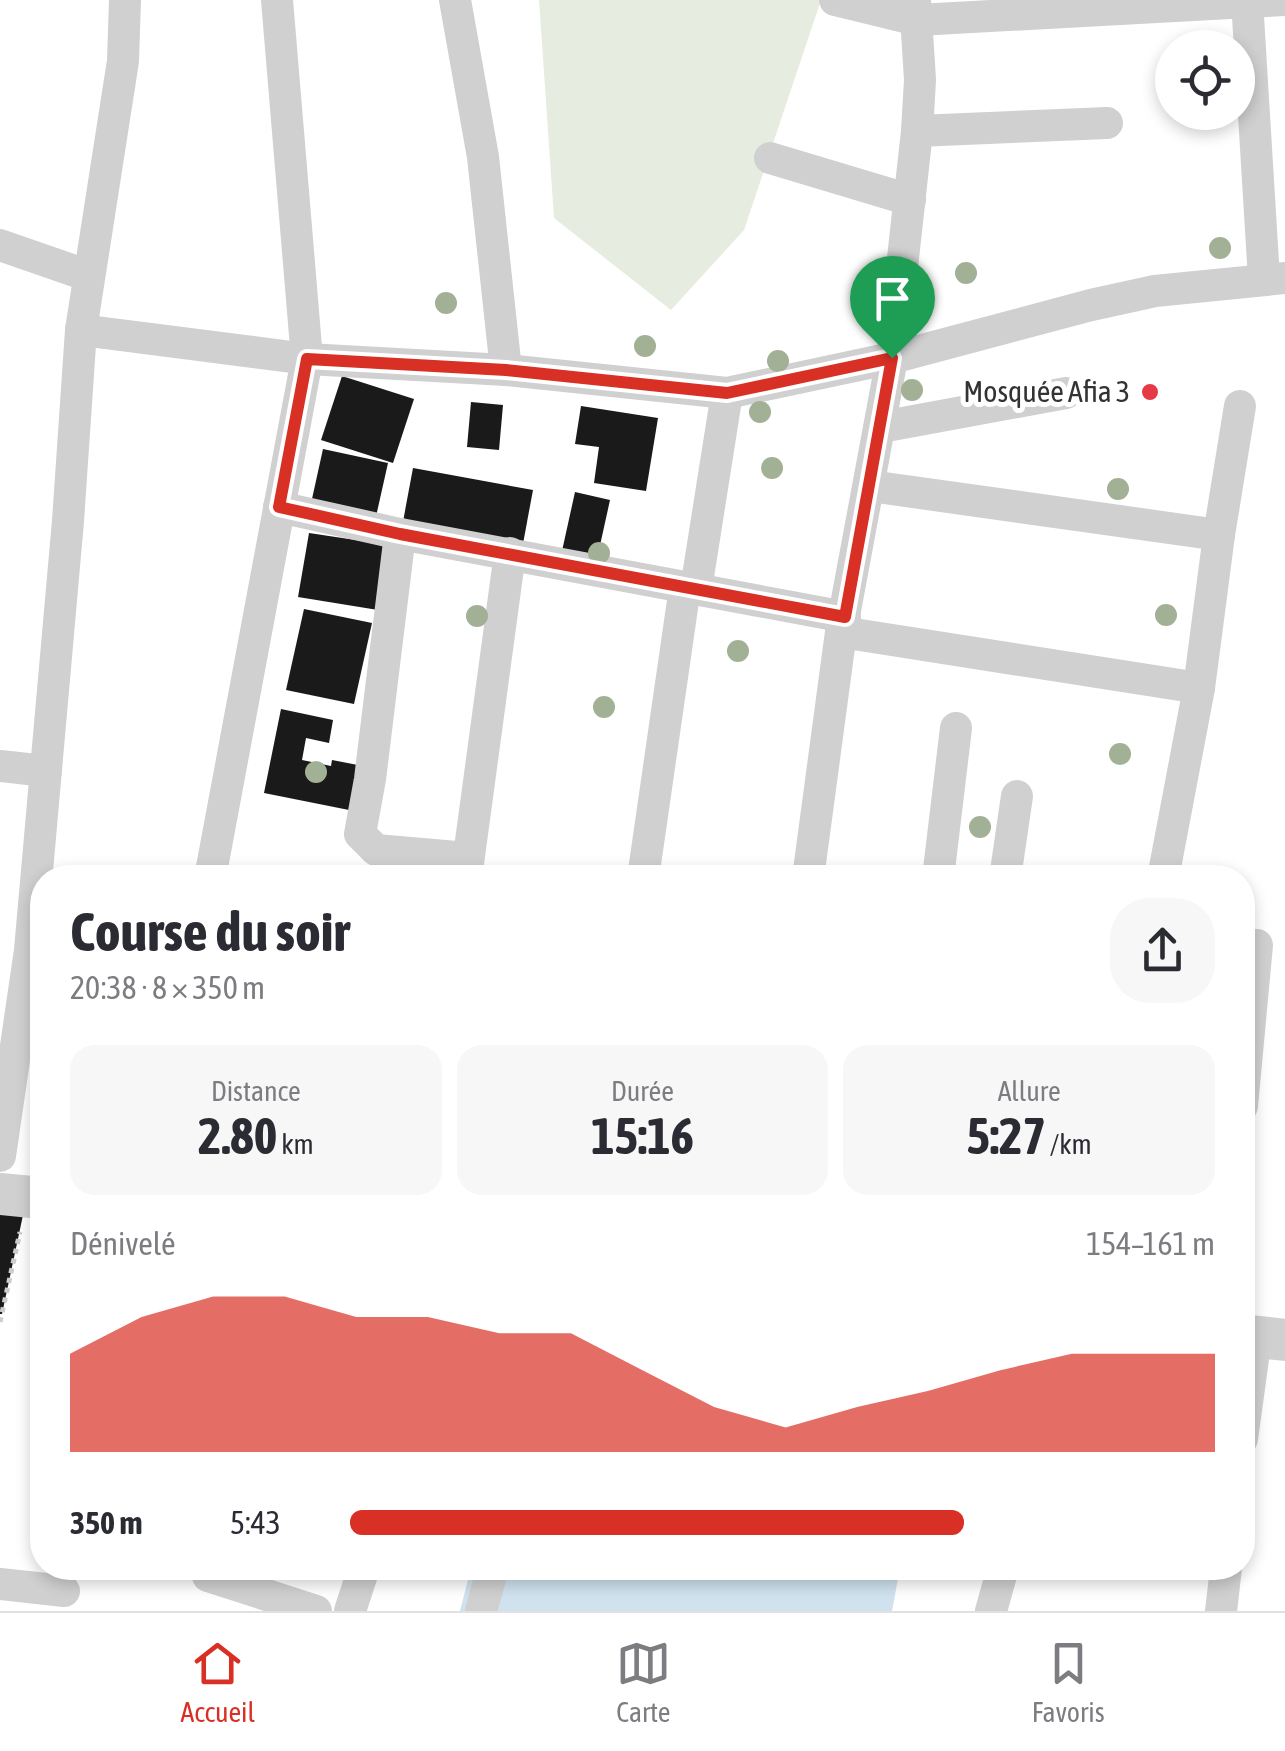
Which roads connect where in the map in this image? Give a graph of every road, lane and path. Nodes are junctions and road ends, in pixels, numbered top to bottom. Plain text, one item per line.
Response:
1 (126, 0) edge
2 (277, 0) edge
3 (456, 0) edge
4 (835, 0) edge
5 (1248, 0) edge
6 (1285, 0) edge
7 (916, 10) edge
8 (1107, 123) dead end
9 (917, 131) junction
10 (770, 158) dead end
11 (910, 200) junction
12 (0, 245) edge
13 (89, 276) junction
14 (1274, 278) edge
15 (81, 330) junction
16 (892, 358) junction
17 (307, 359) junction
18 (506, 370) junction
19 (1066, 392) dead end
20 (727, 393) junction
21 (1240, 406) dead end
22 (881, 427) junction
23 (870, 486) junction
24 (279, 507) junction
25 (400, 534) junction
26 (1219, 536) junction
27 (510, 553) junction
28 (691, 588) junction
29 (843, 624) junction
30 (1199, 688) junction
31 (956, 728) dead end
32 (0, 766) edge
33 (46, 772) junction
34 (1017, 796) dead end
35 (38, 865) edge
36 (212, 865) edge
37 (452, 865) edge
38 (467, 865) edge
39 (645, 865) edge
40 (810, 865) edge
41 (940, 865) edge
42 (1007, 865) edge
43 (1165, 865) edge
44 (1262, 945) edge
45 (30, 950) edge
46 (1255, 1001) edge
47 (0, 1156) edge
48 (22, 1203) edge
49 (0, 1322) edge
50 (1261, 1338) edge
51 (1255, 1370) edge
52 (220, 1580) edge
53 (360, 1580) edge
54 (489, 1580) edge
55 (1000, 1580) edge
56 (1225, 1580) edge
57 (0, 1584) edge
58 (63, 1590) edge
59 (316, 1611) edge
60 (350, 1611) edge
61 (480, 1611) edge
62 (991, 1611) edge
63 (1221, 1611) edge

1 - 13 street
2 - 17 street
3 - 18 street
4 - 7 street
5 - 6 street
5 - 7 street
5 - 14 street
7 - 9 street
8 - 9 street
9 - 11 street
10 - 11 street
11 - 16 street
12 - 13 street
13 - 15 street
14 - 16 street
15 - 17 street
15 - 33 street
16 - 20 street
16 - 22 street
17 - 18 street
17 - 24 street
18 - 20 street
19 - 22 street
20 - 28 street
21 - 26 street
22 - 23 street
23 - 26 street
23 - 29 street
24 - 25 street
24 - 36 street
25 - 27 street
25 - 37 street
26 - 30 street
27 - 28 street
27 - 38 street
28 - 29 street
28 - 39 street
29 - 30 street
29 - 40 street
30 - 43 street
31 - 41 street
32 - 33 street
33 - 35 street
34 - 42 street
44 - 46 street
45 - 47 street
48 - 49 path
50 - 51 street
52 - 59 street
53 - 60 street
54 - 61 street
55 - 62 street
56 - 63 street
57 - 58 street

